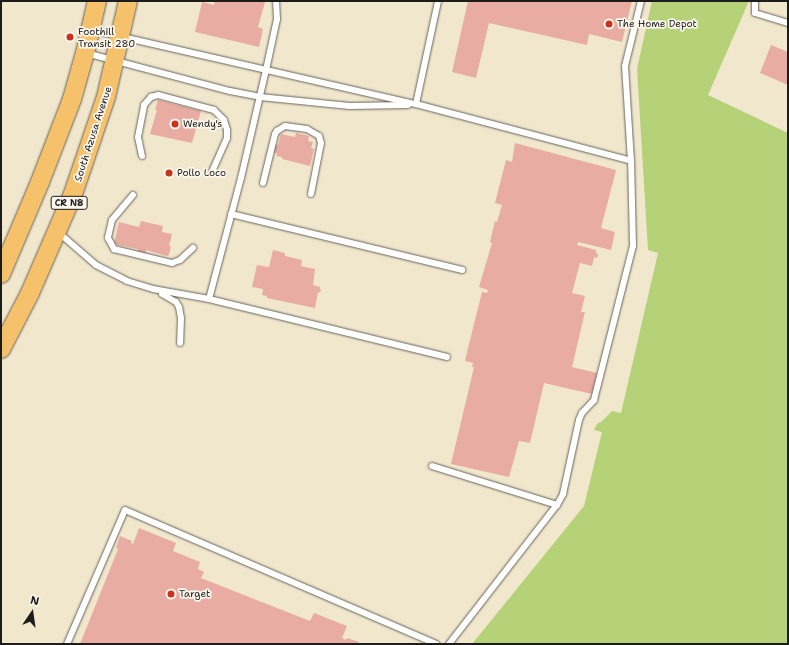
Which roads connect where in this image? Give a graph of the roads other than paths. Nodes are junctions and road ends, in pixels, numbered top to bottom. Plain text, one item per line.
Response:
1 (97, 1) edge
2 (128, 1) edge
3 (276, 1) edge
4 (438, 1) edge
5 (641, 1) edge
6 (755, 1) edge
7 (788, 23) edge
8 (90, 30) junction
9 (120, 36) junction
10 (85, 53) junction
11 (115, 61) junction
12 (266, 70) junction
13 (260, 96) junction
14 (416, 104) junction
15 (142, 156) dead end
16 (630, 161) junction
17 (212, 171) dead end
18 (263, 183) dead end
19 (311, 194) dead end
20 (133, 195) dead end
21 (231, 214) junction
22 (57, 231) junction
23 (193, 248) dead end
24 (462, 270) dead end
25 (1, 274) edge
26 (153, 289) junction
27 (209, 299) junction
28 (180, 343) dead end
29 (1, 348) edge
30 (448, 357) dead end
31 (432, 466) dead end
32 (557, 505) junction
33 (67, 644) edge
34 (436, 644) edge
35 (449, 644) edge

1 - 8 main road, CR N8
2 - 9 main road, South Azusa Avenue / CR N8
3 - 12 lane
4 - 14 lane
5 - 16 lane
6 - 7 lane
8 - 9 lane
8 - 10 main road, CR N8
9 - 11 main road, South Azusa Avenue / CR N8
9 - 12 lane
10 - 11 lane
10 - 25 main road, CR N8
11 - 13 lane
11 - 22 main road, South Azusa Avenue / CR N8
12 - 13 lane
12 - 14 lane
13 - 14 lane
13 - 21 lane
14 - 16 lane
15 - 17 lane
16 - 32 lane
18 - 19 lane
20 - 23 lane
21 - 24 lane
21 - 27 lane
22 - 26 lane
22 - 29 main road, South Azusa Avenue / CR N8
26 - 27 lane
26 - 28 lane
27 - 30 lane
31 - 32 lane
32 - 35 lane
33 - 34 lane

